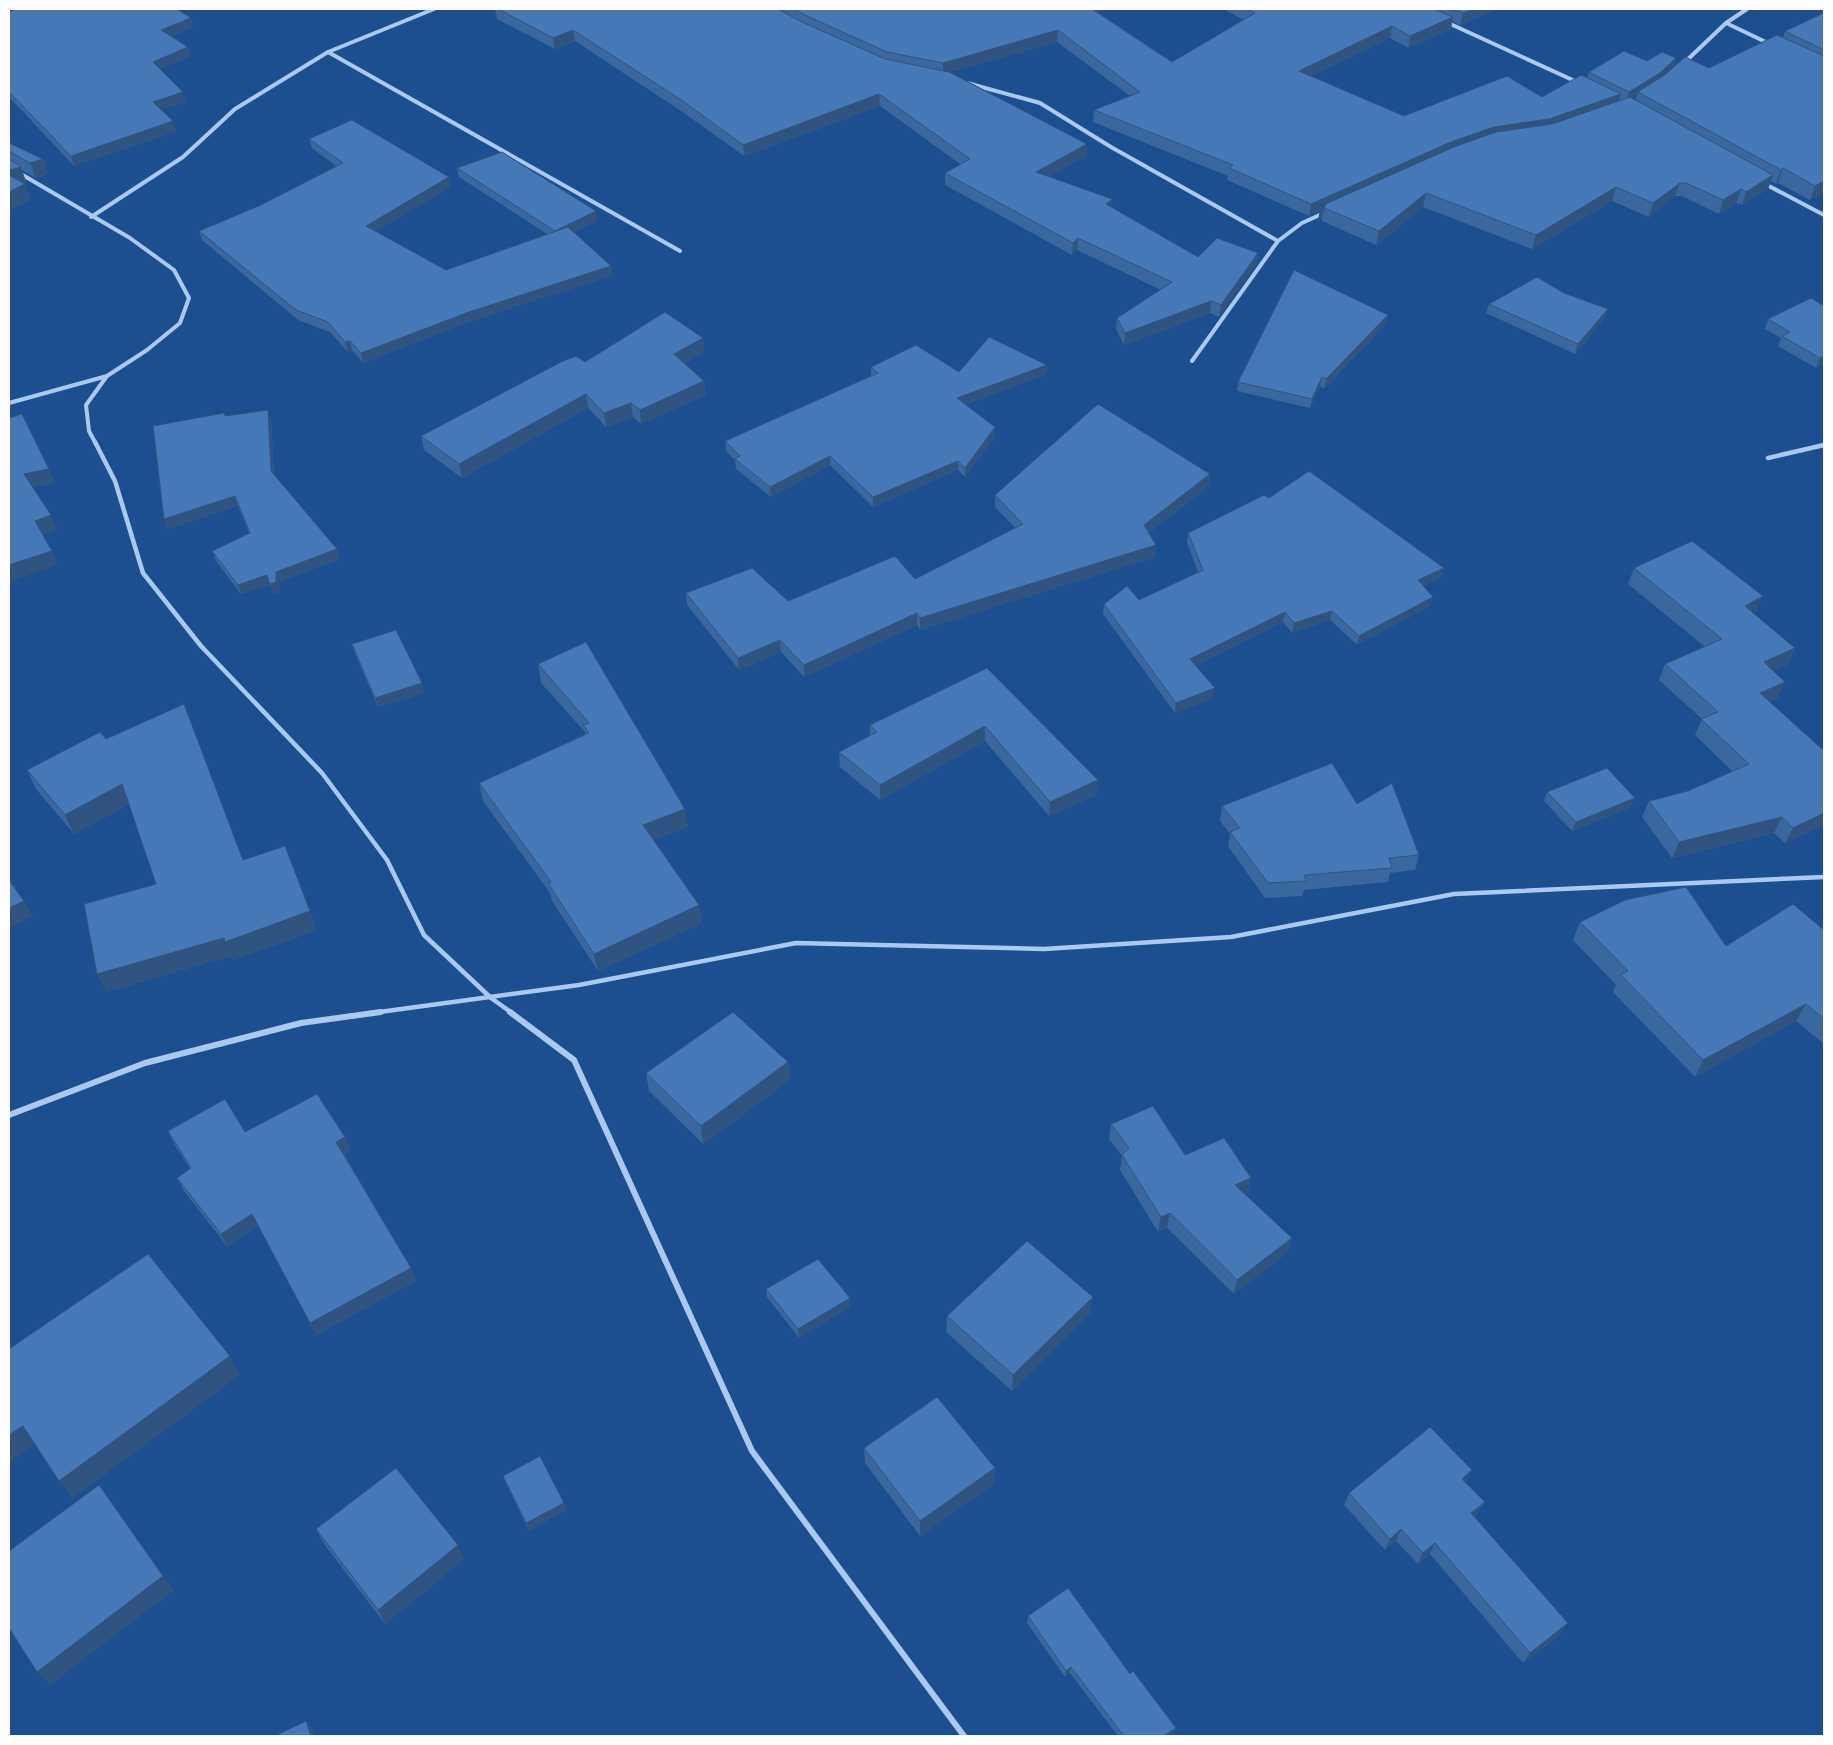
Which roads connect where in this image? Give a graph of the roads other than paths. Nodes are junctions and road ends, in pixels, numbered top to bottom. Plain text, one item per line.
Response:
1 (434, 9) edge
2 (1748, 9) edge
3 (1442, 21) edge
4 (1726, 24) junction
5 (1771, 45) edge
6 (328, 52) junction
7 (1680, 67) edge
8 (959, 82) edge
9 (1580, 83) edge
10 (9, 167) edge
11 (1759, 181) edge
12 (1329, 211) edge
13 (1824, 215) edge
14 (91, 217) junction
15 (1278, 240) junction
16 (680, 251) dead end
17 (1192, 361) dead end
18 (107, 376) junction
19 (9, 403) edge
20 (1824, 444) edge
21 (1768, 458) dead end
22 (1824, 877) edge
23 (491, 998) junction
24 (9, 1115) edge
25 (964, 1736) edge

1 - 6 street
2 - 4 street
3 - 9 street
4 - 5 street
4 - 7 street
6 - 14 street
6 - 16 street
8 - 15 street
10 - 14 street
11 - 13 street
12 - 15 street
14 - 18 street
15 - 17 street
18 - 19 street
18 - 23 street
20 - 21 street
22 - 23 street
23 - 24 street
23 - 25 street

